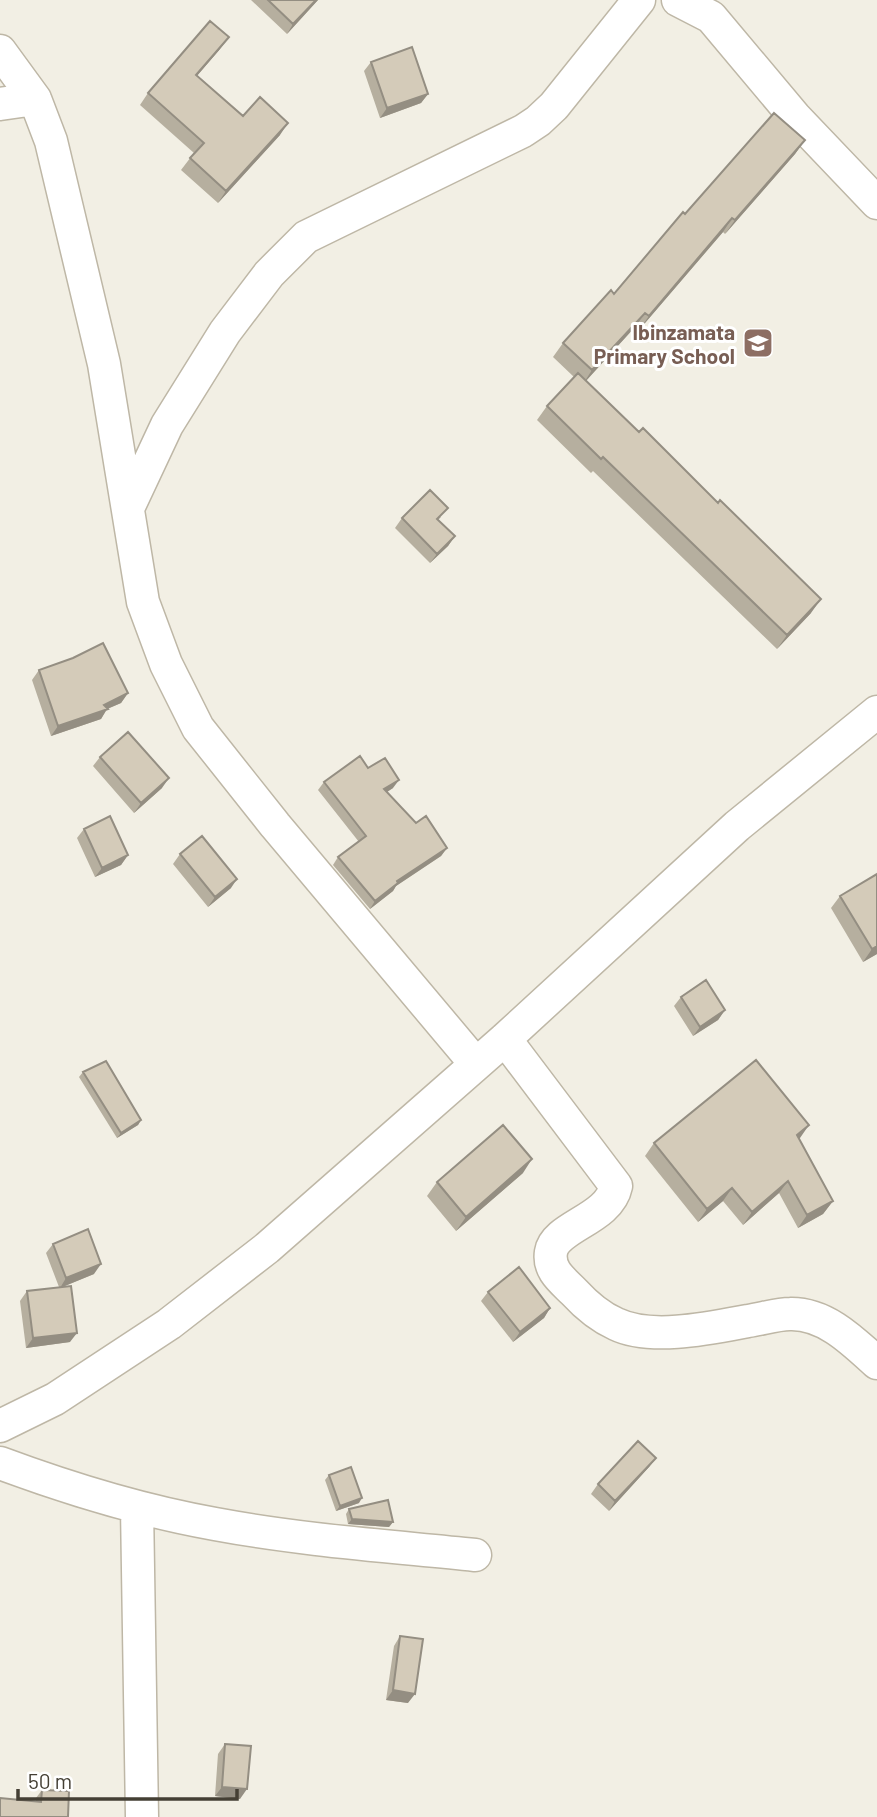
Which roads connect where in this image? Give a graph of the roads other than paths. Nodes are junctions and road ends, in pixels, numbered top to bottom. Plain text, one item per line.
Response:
1 (639, 0) edge
2 (678, 0) edge
3 (0, 51) edge
4 (35, 99) junction
5 (0, 104) edge
6 (877, 203) edge
7 (129, 506) junction
8 (877, 712) edge
9 (505, 1039) junction
10 (475, 1063) junction
11 (877, 1363) edge
12 (0, 1426) edge
13 (0, 1463) edge
14 (137, 1507) junction
15 (475, 1555) dead end
16 (142, 1817) edge

1 - 7 street
2 - 6 street
3 - 4 street
4 - 5 street
4 - 7 street
7 - 10 street
8 - 9 street
9 - 10 street
9 - 11 street
10 - 12 street
13 - 14 street
14 - 15 street
14 - 16 street

